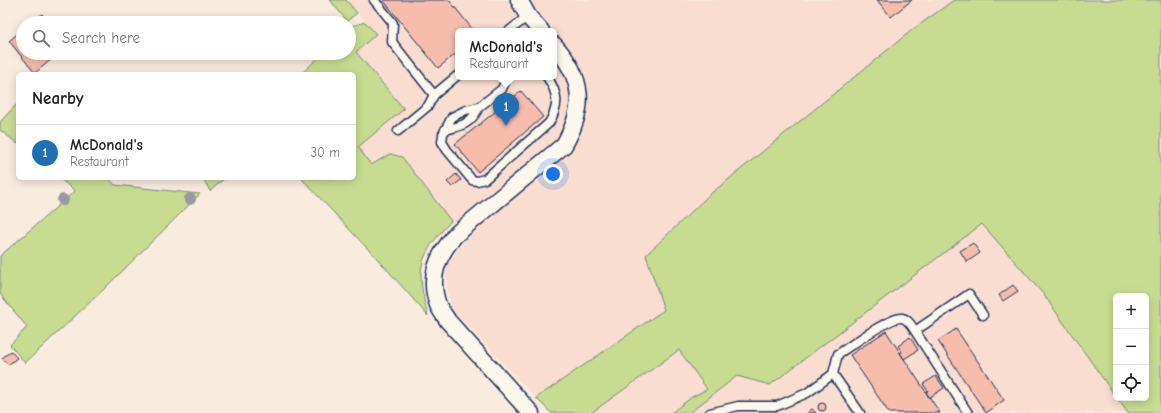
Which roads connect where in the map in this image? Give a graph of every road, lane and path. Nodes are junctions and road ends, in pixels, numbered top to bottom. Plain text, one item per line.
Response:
1 (374, 0) edge
2 (519, 0) edge
3 (528, 16) junction
4 (513, 28) edge
5 (538, 28) edge
6 (557, 49) edge
7 (455, 77) edge
8 (506, 80) edge
9 (549, 80) edge
10 (434, 95) junction
11 (479, 107) junction
12 (445, 130) junction
13 (398, 131) dead end
14 (983, 315) dead end
15 (916, 331) junction
16 (833, 374) junction
17 (531, 413) edge
18 (710, 413) edge
19 (860, 413) edge
20 (968, 413) edge

1 - 10 lane
2 - 3 street
3 - 4 lane
3 - 5 street
6 - 17 street
7 - 10 lane
8 - 11 lane
9 - 12 lane
10 - 13 lane
11 - 12 lane
11 - 12 lane
14 - 15 lane
15 - 16 lane
15 - 20 lane
16 - 18 lane
16 - 19 lane

